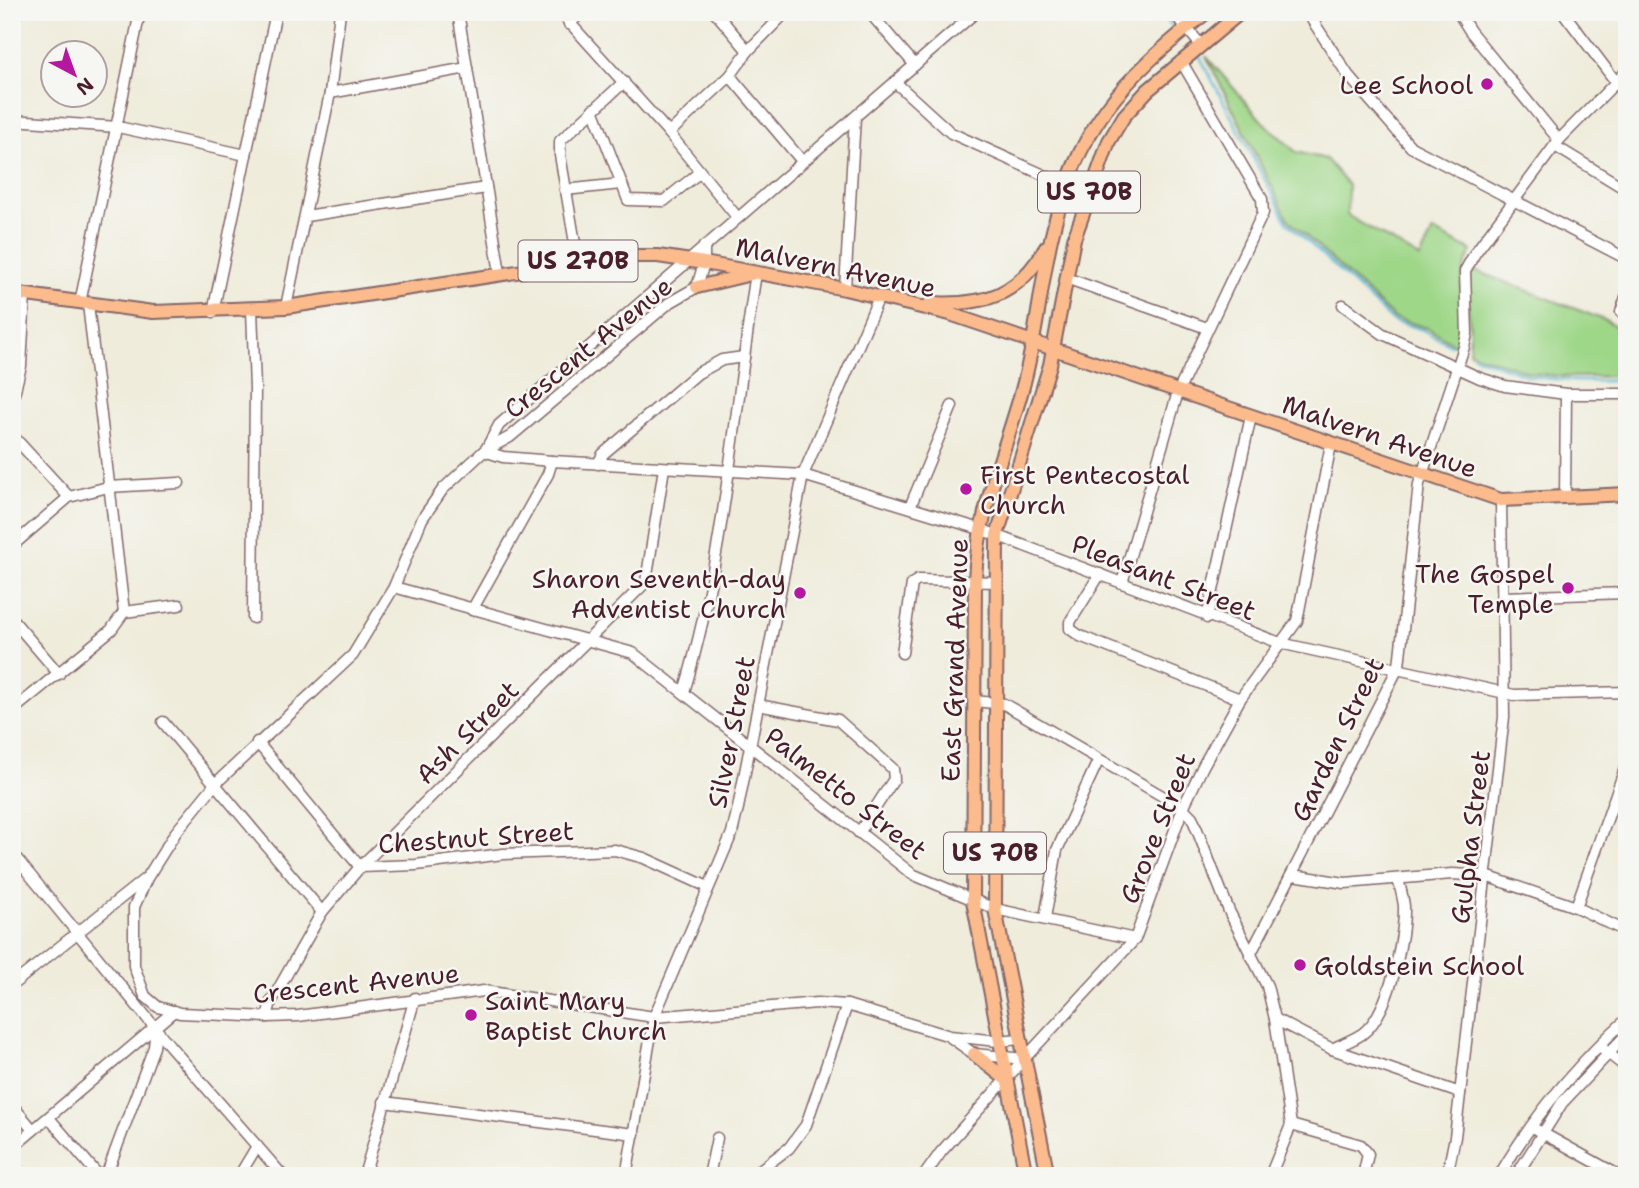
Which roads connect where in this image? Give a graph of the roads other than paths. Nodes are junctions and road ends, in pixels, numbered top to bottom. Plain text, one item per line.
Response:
1 (16, 12) edge
2 (140, 12) edge
3 (275, 12) edge
4 (340, 12) edge
5 (458, 12) edge
6 (560, 12) edge
7 (582, 12) edge
8 (715, 12) edge
9 (786, 12) edge
10 (869, 12) edge
11 (976, 12) edge
12 (1174, 12) edge
13 (1207, 12) edge
14 (1241, 12) edge
15 (1307, 12) edge
16 (1458, 12) edge
17 (1563, 12) edge
18 (569, 24) junction
19 (1187, 28) junction
20 (12, 31) edge
21 (1200, 44) junction
22 (748, 51) junction
23 (1181, 61) junction
24 (915, 65) junction
25 (467, 68) junction
26 (1627, 71) edge
27 (730, 76) junction
28 (624, 82) junction
29 (895, 82) junction
30 (1616, 82) junction
31 (330, 93) junction
32 (593, 110) junction
33 (855, 117) junction
34 (12, 120) edge
35 (118, 127) junction
36 (669, 133) junction
37 (1557, 143) junction
38 (246, 155) junction
39 (802, 161) junction
40 (699, 172) junction
41 (621, 184) junction
42 (1068, 187) junction
43 (486, 188) junction
44 (565, 190) junction
45 (1627, 190) edge
46 (1088, 195) junction
47 (1514, 201) junction
48 (306, 216) junction
49 (737, 217) junction
50 (1051, 237) junction
51 (704, 246) junction
52 (1627, 259) edge
53 (689, 260) junction
54 (578, 261) junction
55 (704, 263) junction
56 (500, 273) junction
57 (756, 273) junction
58 (1066, 278) junction
59 (697, 287) junction
60 (845, 289) junction
61 (658, 290) junction
62 (19, 294) edge
63 (1627, 294) edge
64 (879, 297) junction
65 (903, 302) junction
66 (669, 303) junction
67 (84, 304) junction
68 (1343, 305) dead end
69 (286, 307) junction
70 (252, 310) junction
71 (213, 312) junction
72 (1621, 312) dead end
73 (1207, 328) junction
74 (1034, 343) junction
75 (1054, 351) junction
76 (744, 357) junction
77 (574, 360) junction
78 (1457, 365) junction
79 (586, 373) junction
80 (1178, 392) junction
81 (1566, 394) junction
82 (1627, 394) edge
83 (12, 402) edge
84 (952, 406) dead end
85 (1251, 416) junction
86 (12, 435) edge
87 (1331, 444) junction
88 (484, 451) junction
89 (552, 461) junction
90 (598, 464) junction
91 (664, 468) junction
92 (730, 471) junction
93 (1422, 474) junction
94 (803, 475) junction
95 (178, 483) dead end
96 (108, 487) junction
97 (1627, 494) edge
98 (1565, 496) junction
99 (69, 497) junction
100 (1501, 500) junction
101 (910, 507) junction
102 (980, 529) junction
103 (997, 535) junction
104 (12, 546) edge
105 (1100, 574) junction
106 (975, 581) junction
107 (996, 582) junction
108 (1122, 583) junction
109 (394, 587) junction
110 (1627, 593) edge
111 (1503, 597) junction
112 (179, 605) dead end
113 (472, 610) junction
114 (124, 612) junction
115 (253, 618) dead end
116 (1207, 618) junction
117 (12, 619) edge
118 (589, 640) junction
119 (1280, 643) junction
120 (902, 653) dead end
121 (1396, 671) junction
122 (59, 674) junction
123 (684, 692) junction
124 (1627, 692) edge
125 (1505, 694) junction
126 (1240, 699) junction
127 (974, 701) junction
128 (996, 701) junction
129 (758, 705) junction
130 (12, 711) edge
131 (163, 722) dead end
132 (257, 742) junction
133 (750, 746) junction
134 (1098, 761) junction
135 (1627, 763) edge
136 (215, 784) junction
137 (1183, 808) junction
138 (859, 833) junction
139 (12, 853) edge
140 (360, 867) junction
141 (1293, 875) junction
142 (1486, 876) junction
143 (147, 878) junction
144 (1398, 879) junction
145 (708, 887) junction
146 (973, 901) junction
147 (1576, 907) junction
148 (995, 909) junction
149 (322, 912) junction
150 (1045, 918) junction
151 (78, 931) junction
152 (1627, 932) edge
153 (1135, 939) junction
154 (1250, 955) junction
155 (12, 985) edge
156 (415, 998) junction
157 (847, 1005) junction
158 (174, 1012) junction
159 (267, 1017) junction
160 (654, 1017) junction
161 (1627, 1018) edge
162 (1275, 1019) junction
163 (156, 1026) junction
164 (1627, 1034) edge
165 (950, 1036) junction
166 (1020, 1039) junction
167 (999, 1041) junction
168 (1598, 1045) junction
169 (1332, 1049) junction
170 (1606, 1053) junction
171 (974, 1054) junction
172 (1002, 1057) junction
173 (1024, 1059) junction
174 (1627, 1068) edge
175 (1007, 1080) junction
176 (1460, 1093) junction
177 (384, 1102) junction
178 (12, 1105) edge
179 (49, 1118) junction
180 (1291, 1125) junction
181 (1531, 1126) junction
182 (33, 1130) junction
183 (1541, 1132) junction
184 (634, 1134) junction
185 (717, 1138) dead end
186 (257, 1146) junction
187 (12, 1147) edge
188 (1519, 1173) edge
189 (630, 1175) edge
190 (99, 1176) edge
191 (106, 1176) edge
192 (239, 1176) edge
193 (283, 1176) edge
194 (364, 1176) edge
195 (709, 1176) edge
196 (752, 1176) edge
197 (924, 1176) edge
198 (1026, 1176) edge
199 (1048, 1176) edge
200 (1270, 1176) edge
201 (1363, 1176) edge
202 (1447, 1176) edge
203 (1499, 1176) edge
204 (1620, 1176) edge

1 - 20 street
2 - 35 street
3 - 38 street
4 - 31 street
5 - 25 street
6 - 18 street
7 - 18 street
8 - 22 street
9 - 22 street
10 - 24 street
11 - 24 street, Crescent Avenue
12 - 19 street
13 - 19 main road, US 70B
14 - 21 main road, US 70B
15 - 47 street
16 - 37 street
17 - 30 street
18 - 28 street
19 - 21 street
19 - 42 main road, East Grand Avenue / US 70B
21 - 23 main road, US 70B
22 - 27 street
23 - 46 main road, East Grand Avenue / US 70B
23 - 73 street
24 - 29 street, Crescent Avenue
25 - 31 street
25 - 43 street
26 - 30 street, Garden Street
27 - 36 street
27 - 39 street
28 - 32 street
28 - 36 street
29 - 33 street, Crescent Avenue
29 - 42 street
30 - 37 street, Garden Street
31 - 48 street
32 - 41 street
32 - 44 street
33 - 39 street, Crescent Avenue
33 - 60 street
34 - 35 street
35 - 38 street
35 - 67 street
36 - 40 street
37 - 45 street
37 - 47 street, Garden Street
38 - 71 street
39 - 49 street, Crescent Avenue
40 - 41 street
40 - 49 street
41 - 44 street
42 - 46 street
42 - 50 main road, East Grand Avenue / US 70B
43 - 48 street
43 - 56 street
44 - 54 street
46 - 58 main road, East Grand Avenue / US 70B
47 - 52 street
47 - 78 street, Garden Street
48 - 69 street
49 - 51 street, Crescent Avenue
50 - 65 main road, US 270B
50 - 74 main road, East Grand Avenue / US 70B
51 - 53 street, Crescent Avenue
51 - 55 street, Crescent Avenue
53 - 54 main road, Malvern Avenue / US 270B
53 - 55 main road, Malvern Avenue / US 270B
53 - 61 street, Crescent Avenue
54 - 56 main road, Malvern Avenue / US 270B
55 - 57 main road, Malvern Avenue / US 270B
55 - 59 street, Crescent Avenue
56 - 69 main road, Malvern Avenue / US 270B
57 - 59 main road
57 - 60 main road, Malvern Avenue / US 270B
57 - 76 street
58 - 73 street
58 - 75 main road, East Grand Avenue / US 70B
59 - 66 street, Crescent Avenue
60 - 64 main road, Malvern Avenue / US 270B
61 - 66 street
61 - 77 street, Crescent Avenue
62 - 67 main road, Malvern Avenue / US 270B
62 - 83 street
63 - 72 street
64 - 65 main road, Malvern Avenue / US 270B
64 - 94 street, Silver Street
65 - 74 main road, Malvern Avenue / US 270B
66 - 79 street, Crescent Avenue
67 - 71 main road, Malvern Avenue / US 270B
67 - 96 street
68 - 78 street
69 - 70 main road, Malvern Avenue / US 270B
70 - 71 main road, Malvern Avenue / US 270B
70 - 115 street
73 - 80 street
74 - 75 main road, Malvern Avenue / US 270B
74 - 102 main road, East Grand Avenue / US 70B
75 - 80 main road, Malvern Avenue
75 - 103 main road, East Grand Avenue / US 70B
76 - 90 street
76 - 92 street
77 - 79 street
77 - 88 street, Crescent Avenue
78 - 81 street
78 - 93 street, Garden Street
79 - 88 street, Crescent Avenue
80 - 85 main road, Malvern Avenue
80 - 108 street
81 - 82 street
81 - 98 street
84 - 101 street
85 - 87 main road, Malvern Avenue
85 - 116 street
86 - 99 street
87 - 93 main road, Malvern Avenue
87 - 119 street, Grove Street
88 - 89 street, Pleasant Street
88 - 109 street, Crescent Avenue
89 - 90 street, Pleasant Street
89 - 113 street
90 - 91 street, Pleasant Street
91 - 92 street, Pleasant Street
91 - 118 street, Ash Street
92 - 94 street, Pleasant Street
92 - 123 street
93 - 100 main road, Malvern Avenue
93 - 121 street, Garden Street
94 - 101 street, Pleasant Street
94 - 129 street, Silver Street
95 - 96 street
96 - 99 street
96 - 114 street
97 - 98 main road, Malvern Avenue
98 - 100 main road, Malvern Avenue
99 - 104 street
100 - 111 street, Gulpha Street
101 - 102 street, Pleasant Street
102 - 103 street, Pleasant Street
102 - 106 main road, East Grand Avenue / US 70B
103 - 105 street, Pleasant Street
103 - 107 main road, East Grand Avenue / US 70B
105 - 108 street, Pleasant Street
105 - 126 street
106 - 107 street
106 - 120 street
106 - 127 main road, East Grand Avenue / US 70B
107 - 128 main road, East Grand Avenue / US 70B
108 - 116 street, Pleasant Street
109 - 113 street, Palmetto Street
109 - 132 street, Crescent Avenue
110 - 111 street
111 - 125 street, Gulpha Street
112 - 114 street
113 - 118 street, Palmetto Street
114 - 122 street
116 - 119 street, Pleasant Street
117 - 122 street
118 - 123 street, Palmetto Street
118 - 140 street, Ash Street
119 - 121 street, Pleasant Street
119 - 126 street, Grove Street
121 - 125 street, Pleasant Street
121 - 141 street, Garden Street
122 - 130 street
123 - 133 street, Palmetto Street
124 - 125 street, Pleasant Street
125 - 142 street, Gulpha Street
126 - 137 street, Grove Street
127 - 128 street
127 - 146 main road, East Grand Avenue / US 70B
128 - 134 street
128 - 148 main road, East Grand Avenue / US 70B
129 - 133 street, Silver Street
129 - 138 street
131 - 136 street
132 - 136 street, Crescent Avenue
132 - 140 street, Chestnut Street
133 - 138 street, Palmetto Street
133 - 145 street, Silver Street
134 - 137 street
134 - 150 street
135 - 147 street
136 - 143 street, Crescent Avenue
136 - 149 street
137 - 153 street, Grove Street
137 - 154 street
138 - 146 street, Palmetto Street
139 - 151 street
140 - 145 street, Chestnut Street
140 - 149 street, Ash Street
141 - 144 street
141 - 154 street, Garden Street
142 - 144 street
142 - 147 street
142 - 176 street, Gulpha Street
143 - 151 street
143 - 158 street, Crescent Avenue
144 - 169 street
145 - 160 street, Silver Street
146 - 148 street, Palmetto Street
146 - 167 main road, East Grand Avenue / US 70B
147 - 152 street
148 - 150 street, Palmetto Street
148 - 166 main road, East Grand Avenue / US 70B
149 - 159 street, Ash Street
150 - 153 street, Palmetto Street
151 - 155 street
151 - 163 street
153 - 173 street, Grove Street
154 - 162 street
156 - 159 street, Crescent Avenue
156 - 160 street, Crescent Avenue
156 - 177 street
157 - 160 street, Crescent Avenue
157 - 165 street, Crescent Avenue
157 - 196 street
158 - 159 street, Crescent Avenue
158 - 163 street
160 - 184 street, Silver Street
161 - 168 street
162 - 169 street
162 - 180 street
163 - 179 street
163 - 186 street
163 - 191 street
164 - 170 street
165 - 167 street, Crescent Avenue
165 - 171 street, Crescent Avenue
166 - 167 street, Crescent Avenue
166 - 173 main road, East Grand Avenue / US 70B
167 - 172 main road, East Grand Avenue / US 70B
168 - 170 street
168 - 181 street
169 - 176 street
170 - 174 street
170 - 183 street
171 - 172 street
171 - 175 main road
172 - 173 street
172 - 175 main road, East Grand Avenue / US 70B
173 - 175 street, Grove Street
173 - 199 main road, East Grand Avenue / US 70B
175 - 197 street, Grove Street
175 - 198 main road, East Grand Avenue / US 70B
176 - 202 street, Gulpha Street
177 - 184 street
177 - 194 street
178 - 182 street
179 - 182 street
179 - 190 street
180 - 200 street
180 - 201 street
181 - 183 street
181 - 203 street
182 - 187 street
183 - 188 street
183 - 204 street
184 - 189 street, Silver Street
185 - 195 street
186 - 192 street
186 - 193 street

